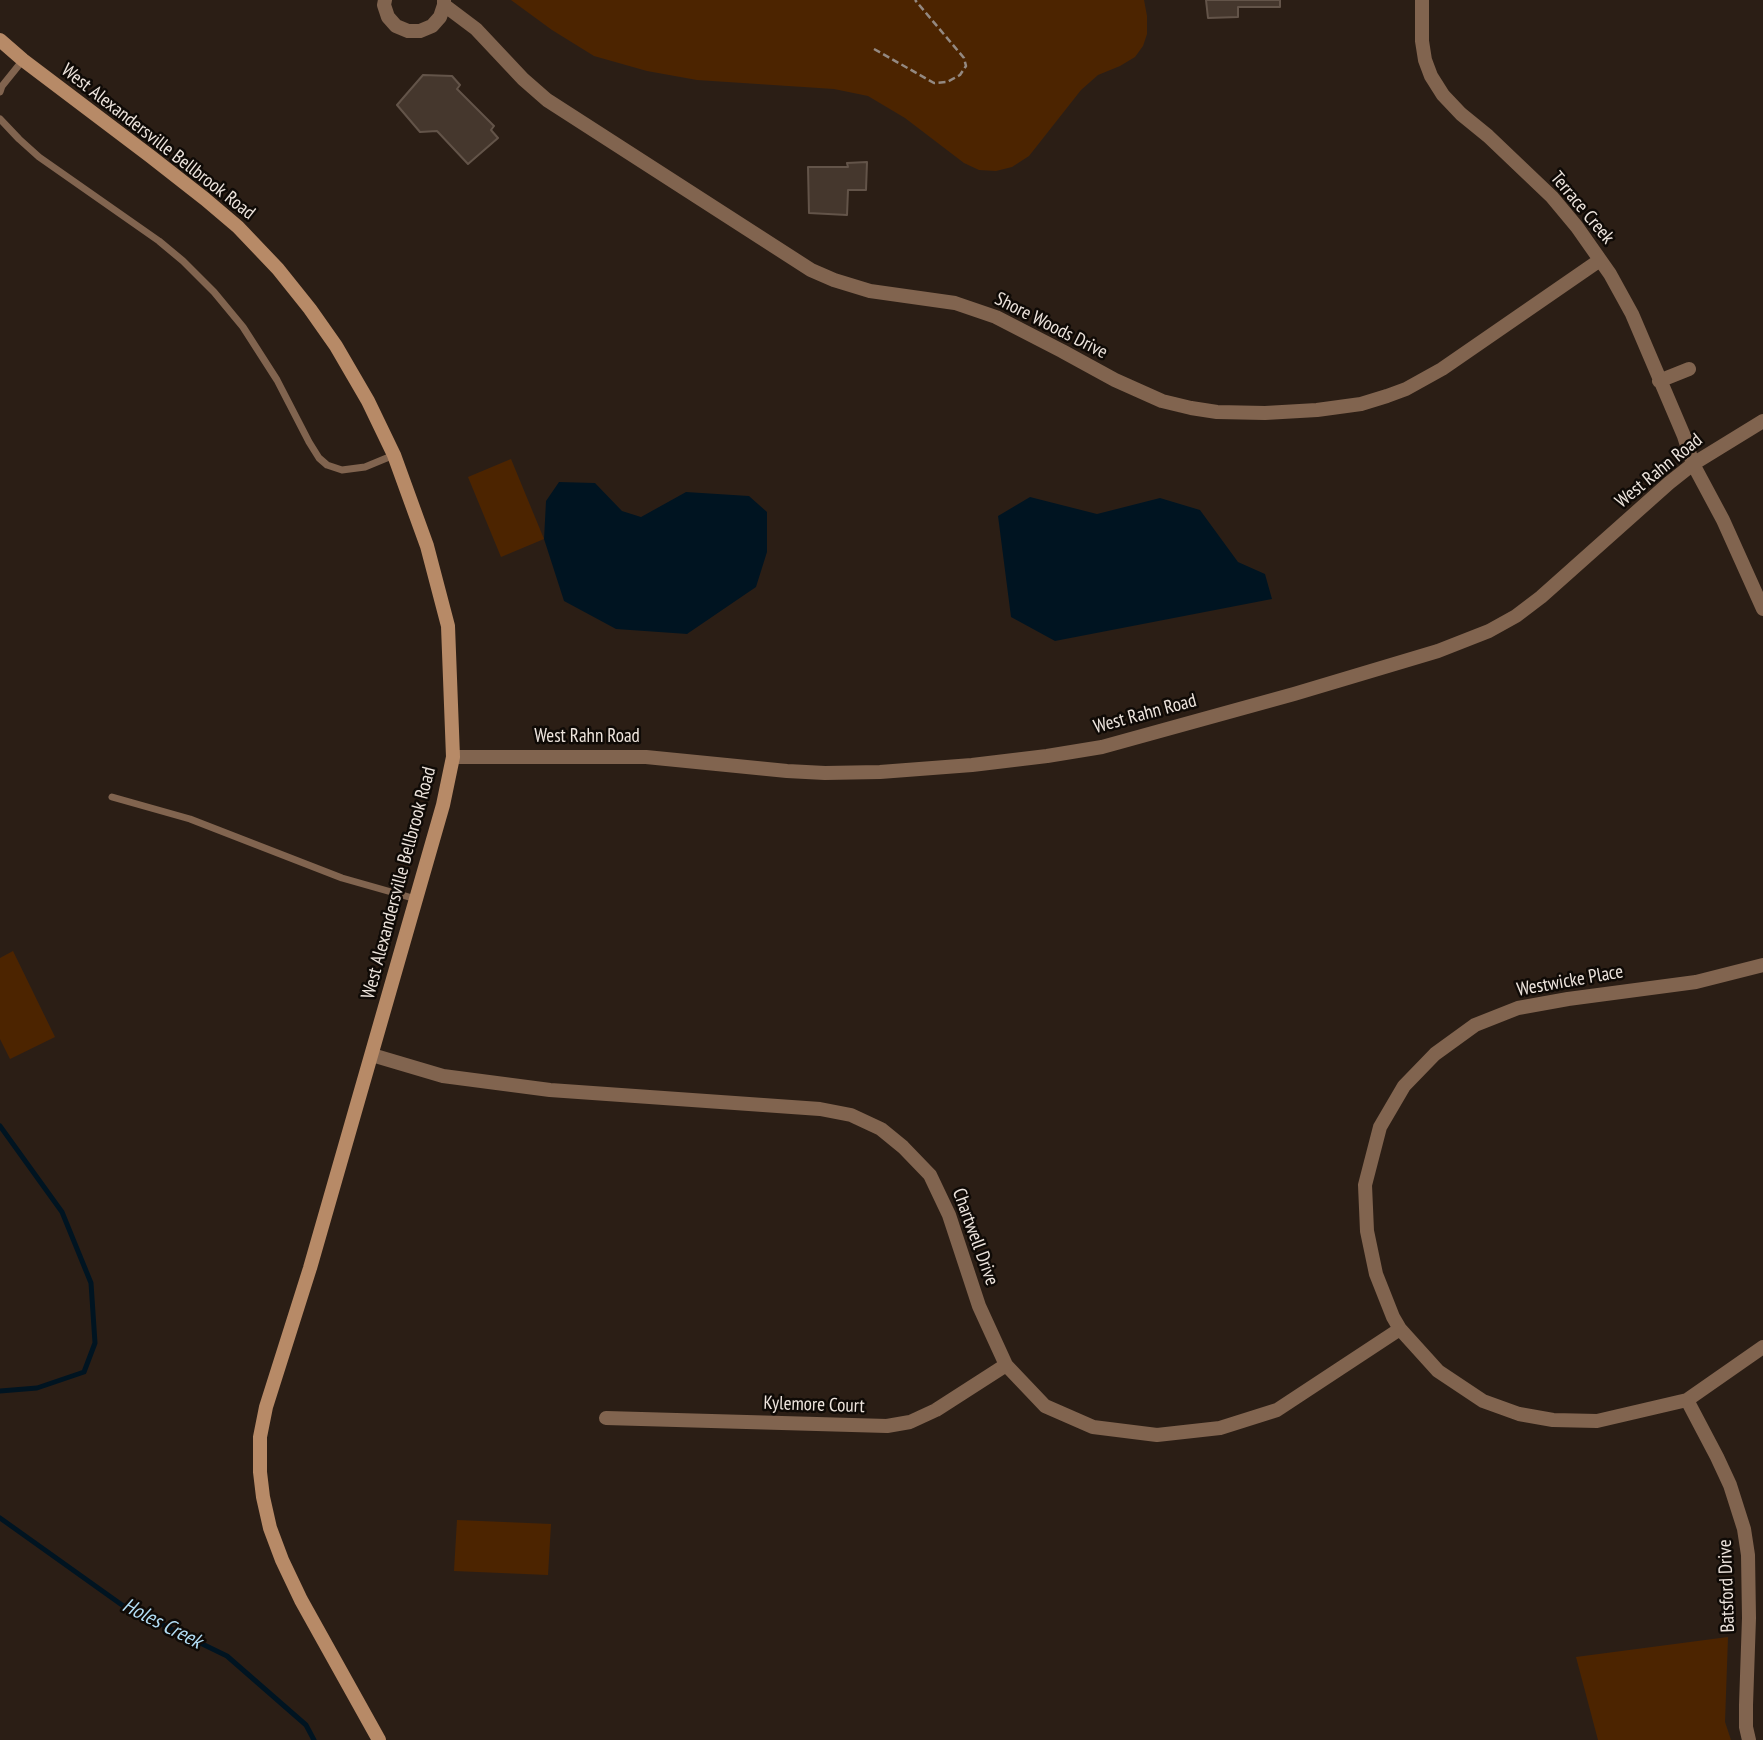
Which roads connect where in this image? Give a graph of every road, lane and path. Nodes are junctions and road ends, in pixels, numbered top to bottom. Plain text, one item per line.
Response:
1 (385, 0) edge
2 (915, 0) edge
3 (1422, 0) edge
4 (444, 3) edge
5 (0, 40) edge
6 (874, 50) dead end
7 (23, 61) junction
8 (0, 92) edge
9 (0, 118) edge
10 (1600, 260) junction
11 (1689, 369) dead end
12 (1660, 381) junction
13 (1763, 421) edge
14 (394, 455) junction
15 (1693, 464) junction
16 (1763, 609) edge
17 (453, 757) junction
18 (112, 797) dead end
19 (416, 899) junction
20 (1763, 965) edge
21 (372, 1055) junction
22 (1400, 1329) junction
23 (1763, 1347) edge
24 (1006, 1365) junction
25 (1687, 1400) junction
26 (606, 1418) dead end
27 (379, 1740) edge
28 (1749, 1740) edge

1 - 4 street, Shore Woods Drive
2 - 6 path
3 - 10 street, Terrace Creek
4 - 10 street, Shore Woods Drive
5 - 7 main road, West Alexandersville Bellbrook Road
7 - 8 lane
7 - 14 main road, West Alexandersville Bellbrook Road
9 - 14 lane
10 - 12 street, Terrace Creek
11 - 12 street
12 - 15 street, Terrace Creek
13 - 15 street, West Rahn Road
14 - 17 main road, West Alexandersville Bellbrook Road
15 - 16 street, Terrace Creek
15 - 17 street, West Rahn Road
17 - 19 main road, West Alexandersville Bellbrook Road
18 - 19 lane
19 - 21 main road, West Alexandersville Bellbrook Road
20 - 22 street, Westwicke Place
21 - 24 street, Chartwell Drive
21 - 27 main road, West Alexandersville Bellbrook Road
22 - 24 street, Chartwell Drive
22 - 25 street, Westwicke Place
23 - 25 street, Westwicke Place
24 - 26 street, Kylemore Court
25 - 28 street, Batsford Drive

